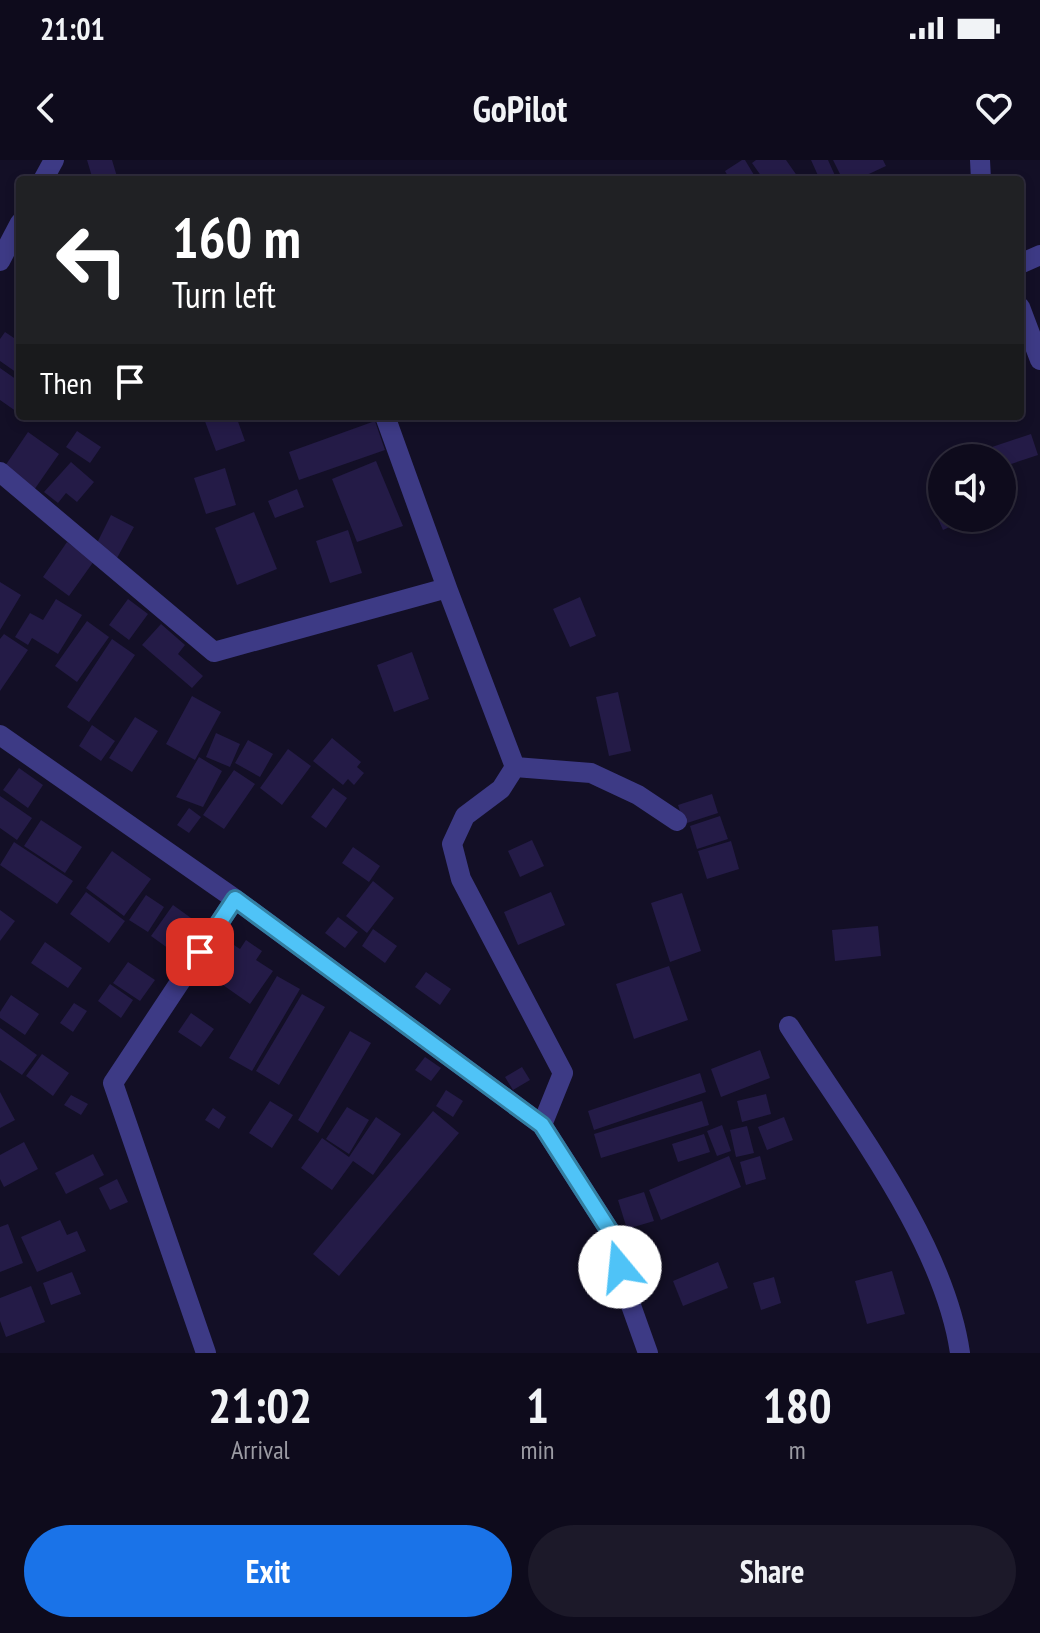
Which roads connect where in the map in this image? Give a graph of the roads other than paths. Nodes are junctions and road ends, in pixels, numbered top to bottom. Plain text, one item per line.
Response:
1 (16, 231) edge
2 (0, 261) edge
3 (1024, 318) edge
4 (1040, 360) edge
5 (386, 420) edge
6 (0, 472) edge
7 (447, 588) junction
8 (1, 737) edge
9 (515, 767) junction
10 (677, 821) dead end
11 (235, 899) junction
12 (789, 1026) dead end
13 (542, 1125) junction
14 (206, 1353) edge
15 (648, 1353) edge
16 (960, 1353) edge

1 - 2 street
3 - 4 street
5 - 7 street
6 - 7 street
7 - 9 street
8 - 11 street
9 - 10 street
9 - 13 street
11 - 13 street
11 - 14 street
12 - 16 street
13 - 15 street

